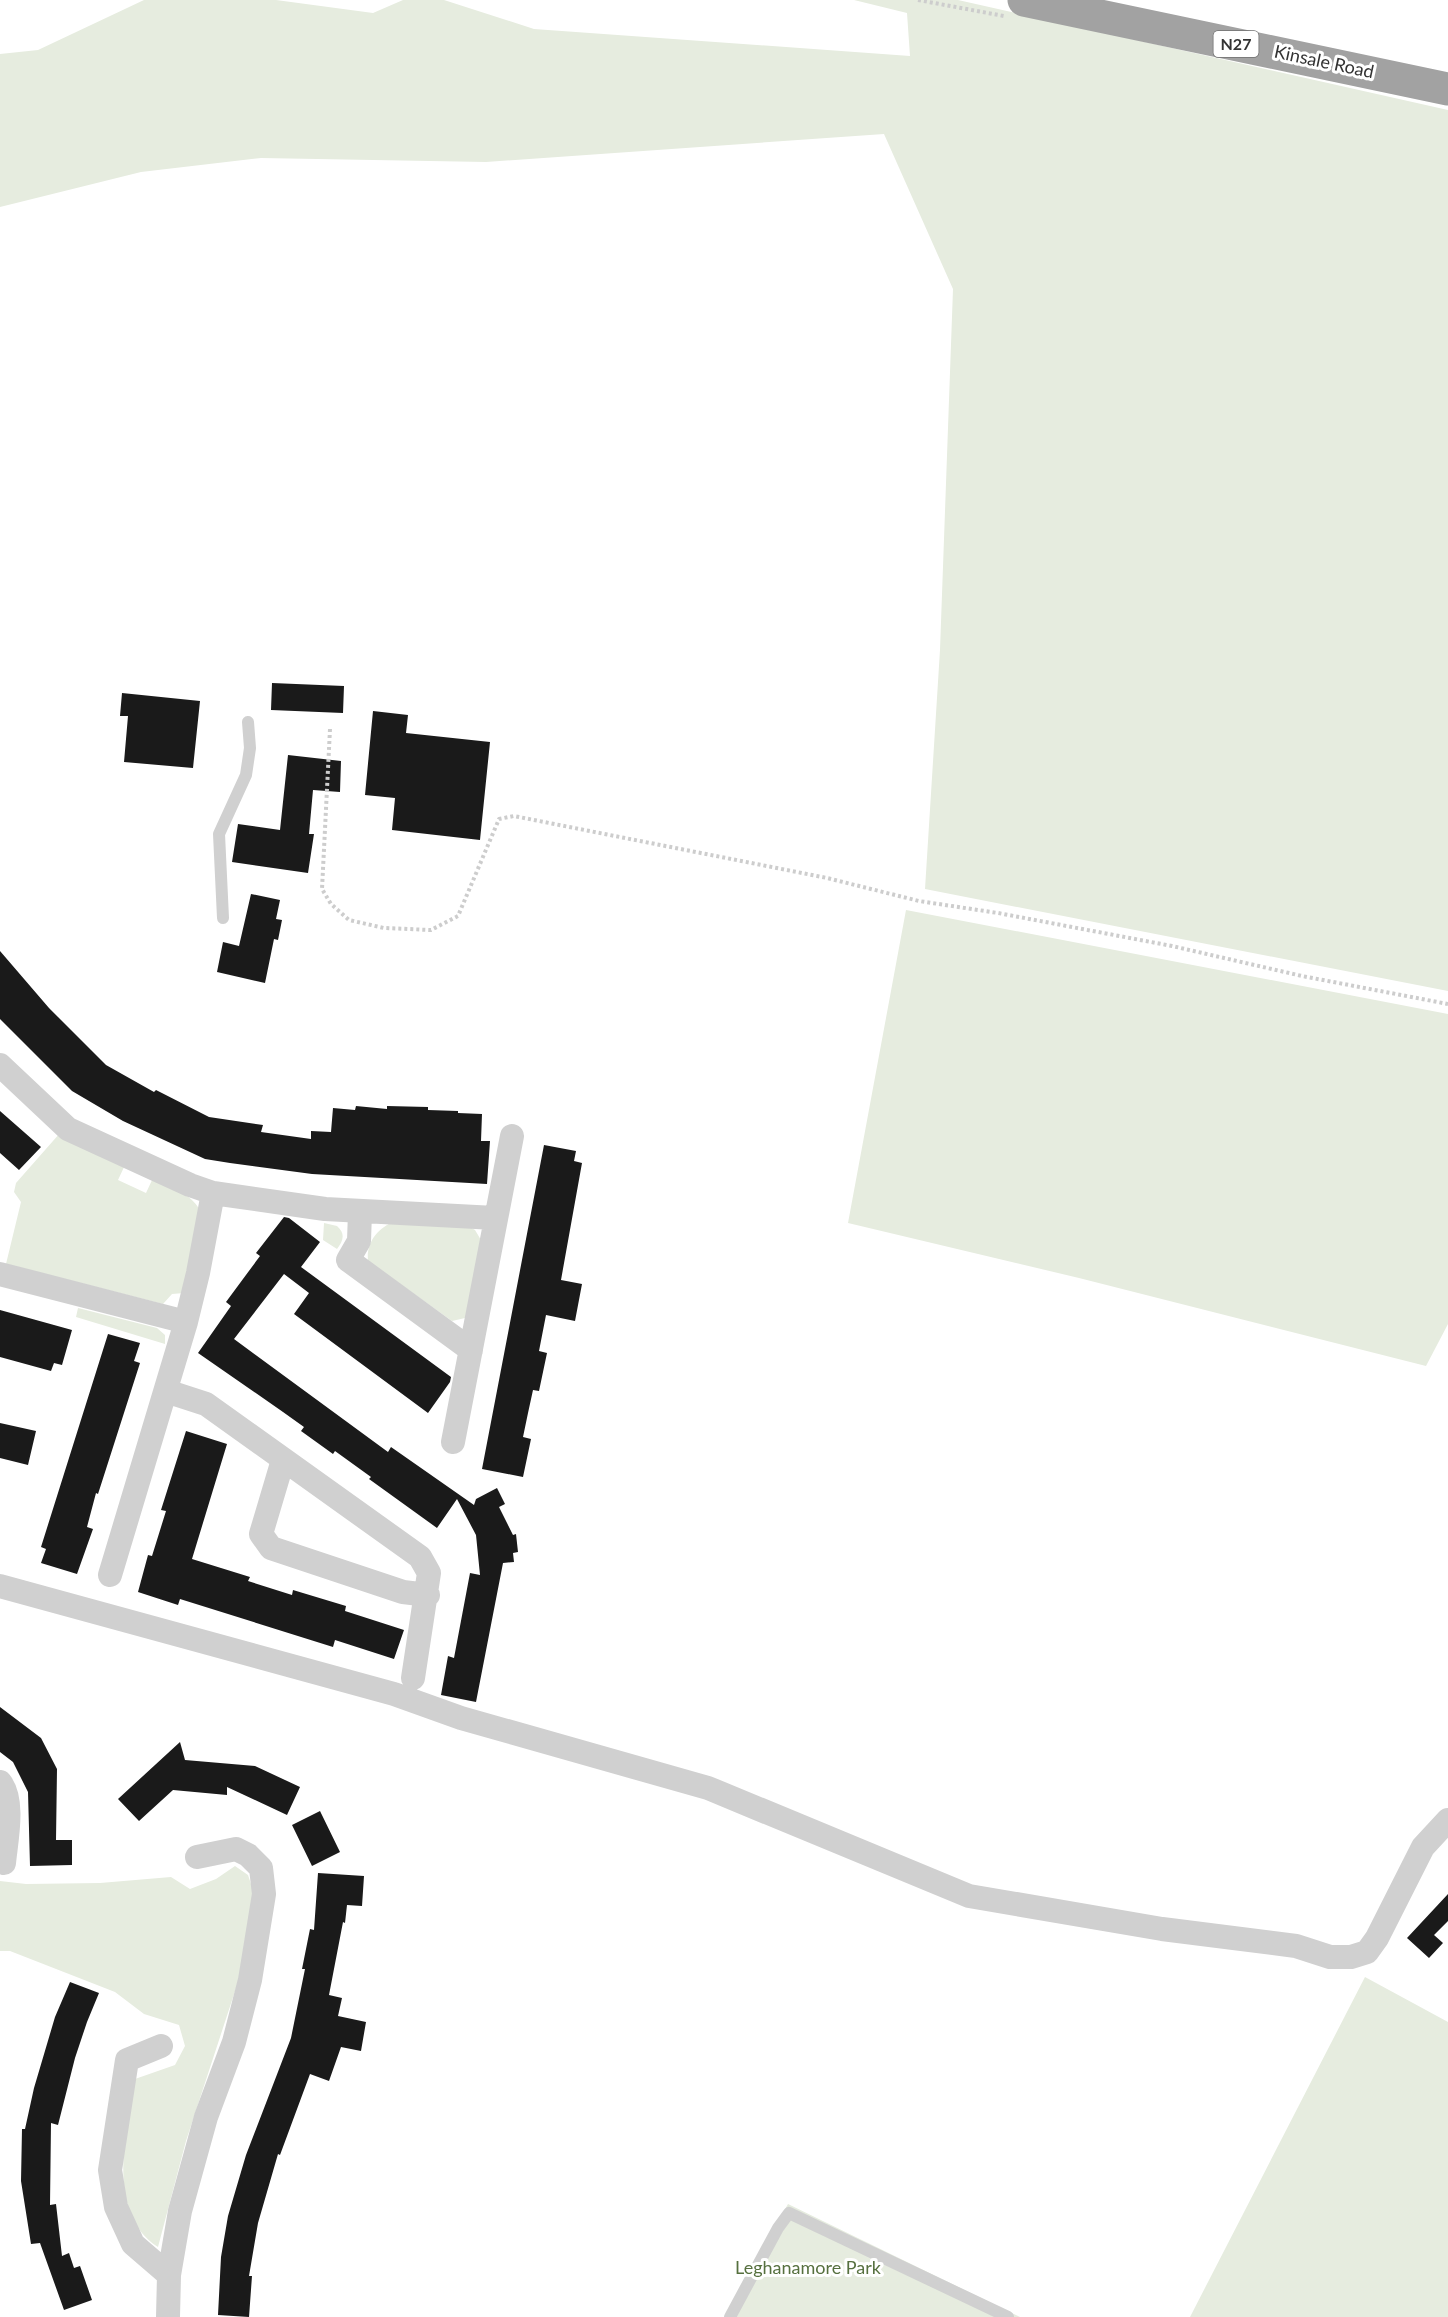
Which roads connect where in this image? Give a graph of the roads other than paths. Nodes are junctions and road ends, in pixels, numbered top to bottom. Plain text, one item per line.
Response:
1 (1024, 0) edge
2 (1448, 89) edge
3 (248, 722) dead end
4 (223, 918) dead end
5 (0, 1065) edge
6 (512, 1136) dead end
7 (213, 1193) junction
8 (360, 1212) junction
9 (495, 1218) junction
10 (0, 1274) edge
11 (186, 1322) junction
12 (471, 1350) junction
13 (166, 1391) junction
14 (453, 1442) dead end
15 (283, 1460) junction
16 (110, 1575) dead end
17 (0, 1586) edge
18 (428, 1595) junction
19 (413, 1678) dead end
20 (0, 1782) edge
21 (1448, 1820) edge
22 (197, 1857) dead end
23 (0, 1863) edge
24 (161, 2046) dead end
25 (170, 2275) junction
26 (168, 2317) edge
27 (730, 2317) edge
28 (1008, 2317) edge

1 - 2 highway, Kinsale Road / N27
3 - 4 lane
5 - 7 street
6 - 9 street
7 - 8 street
7 - 11 street
8 - 9 street
8 - 12 street
9 - 12 street
10 - 11 street
11 - 13 street
12 - 14 street
13 - 15 street
13 - 16 street
15 - 18 street
15 - 18 street
17 - 21 street
18 - 19 street
20 - 23 street
22 - 25 street
24 - 25 street
25 - 26 street
27 - 28 lane

